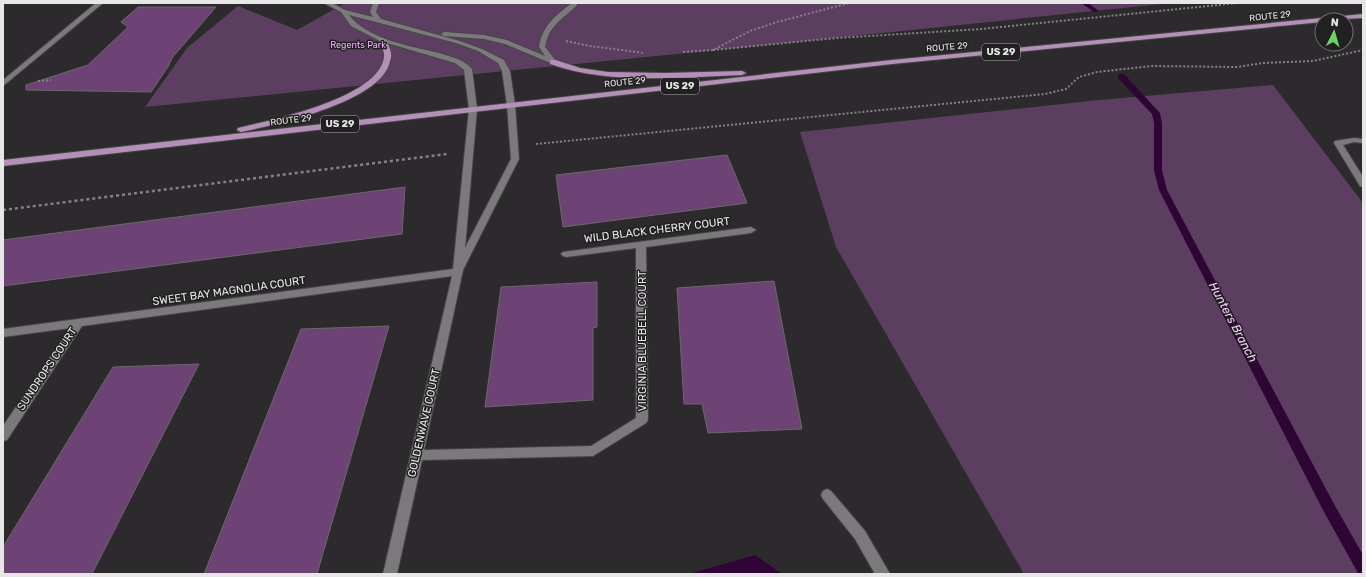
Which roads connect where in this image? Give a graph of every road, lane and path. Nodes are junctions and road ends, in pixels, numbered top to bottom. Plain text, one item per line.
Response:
1 (100, 3) edge
2 (326, 3) edge
3 (345, 3) edge
4 (376, 3) edge
5 (576, 3) edge
6 (848, 3) edge
7 (1238, 3) edge
8 (335, 7) junction
9 (343, 11) junction
10 (1314, 21) edge
11 (380, 22) junction
12 (423, 34) junction
13 (382, 40) junction
14 (565, 41) dead end
15 (713, 50) junction
16 (1363, 50) edge
17 (647, 53) dead end
18 (680, 53) dead end
19 (553, 62) junction
20 (804, 72) junction
21 (3, 84) edge
22 (511, 105) junction
23 (473, 109) junction
24 (207, 140) junction
25 (1363, 141) edge
26 (539, 144) dead end
27 (408, 158) dead end
28 (3, 163) edge
29 (1363, 184) edge
30 (3, 210) edge
31 (751, 230) dead end
32 (641, 244) junction
33 (566, 254) dead end
34 (458, 272) junction
35 (79, 323) junction
36 (3, 333) edge
37 (3, 436) edge
38 (417, 455) junction
39 (827, 495) dead end
40 (390, 574) edge
41 (883, 574) edge

1 - 21 street
2 - 8 street
3 - 8 street
4 - 11 street
5 - 19 street
6 - 15 path
7 - 15 path
8 - 9 street
9 - 11 street
9 - 13 street, GOLDENWAVE COURT
10 - 20 main road, ROUTE 29 / US 29
11 - 12 street
12 - 19 street
12 - 22 street, GOLDENWAVE COURT
13 - 23 street, GOLDENWAVE COURT
13 - 24 main road
14 - 17 path
15 - 18 path
16 - 26 path
19 - 20 main road
20 - 22 main road, ROUTE 29 / US 29
22 - 23 main road, ROUTE 29 / US 29
22 - 34 street, GOLDENWAVE COURT
23 - 24 main road, ROUTE 29 / US 29
23 - 34 street, GOLDENWAVE COURT
24 - 28 main road, ROUTE 29 / US 29
25 - 29 street
27 - 30 path
31 - 32 street, WILD BLACK CHERRY COURT
32 - 33 street, WILD BLACK CHERRY COURT
32 - 38 street, VIRGINIA BLUEBELL COURT
34 - 35 street, SWEET BAY MAGNOLIA COURT
34 - 38 street, GOLDENWAVE COURT
35 - 36 street, SWEET BAY MAGNOLIA COURT
35 - 37 street, SUNDROPS COURT
38 - 40 street, GOLDENWAVE COURT
39 - 41 street

